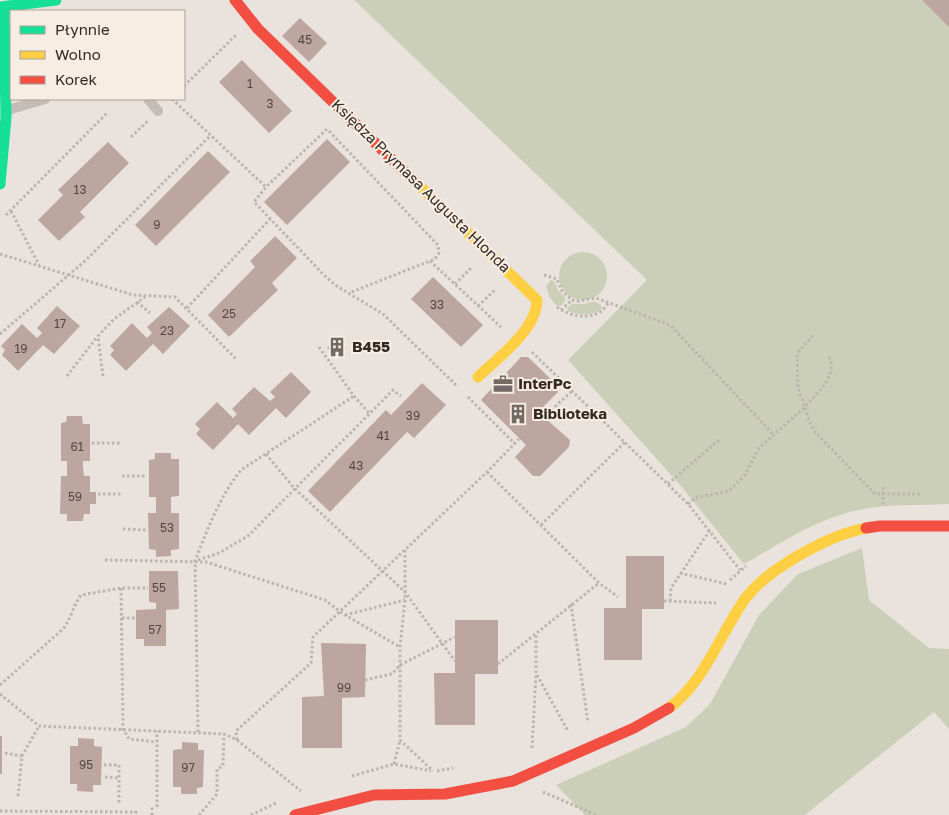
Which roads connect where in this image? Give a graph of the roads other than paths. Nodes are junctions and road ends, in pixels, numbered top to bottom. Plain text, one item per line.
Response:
1 (56, 0) edge
2 (235, 0) edge
3 (2, 7) edge
4 (42, 100) edge
5 (149, 100) edge
6 (158, 111) dead end
7 (4, 112) edge
8 (0, 184) edge
9 (478, 377) dead end
10 (949, 526) edge
11 (295, 815) edge

1 - 3 street
2 - 9 street, Księdza Prymasa Augusta Hlonda
3 - 7 street
4 - 7 lane
5 - 6 lane
7 - 8 street
10 - 11 street

